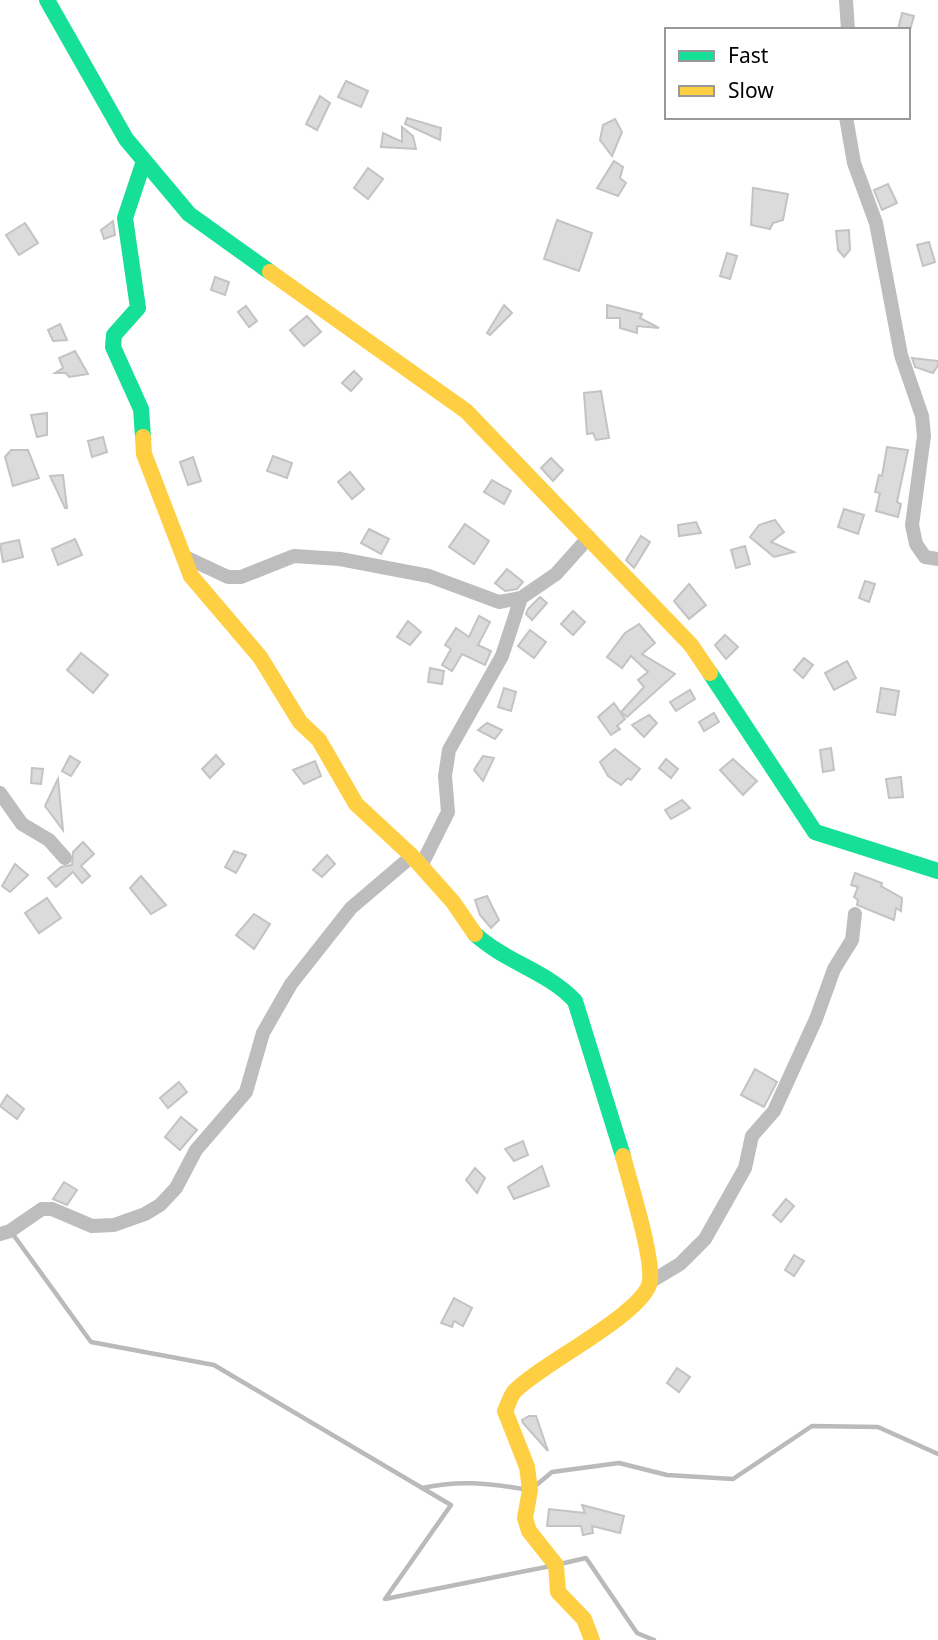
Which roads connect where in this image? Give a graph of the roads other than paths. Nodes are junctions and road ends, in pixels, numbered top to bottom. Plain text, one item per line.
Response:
1 (47, 0) edge
2 (846, 0) edge
3 (848, 28) edge
4 (846, 119) edge
5 (144, 160) junction
6 (589, 537) junction
7 (183, 556) junction
8 (938, 559) edge
9 (521, 598) junction
10 (0, 793) edge
11 (65, 858) dead end
12 (417, 861) junction
13 (938, 871) edge
14 (855, 914) dead end
15 (0, 1234) edge
16 (650, 1282) junction
17 (592, 1640) edge

1 - 5 street
2 - 3 street
4 - 8 street
5 - 6 street
5 - 7 street
6 - 9 street
6 - 13 street
7 - 9 street
7 - 12 street
9 - 12 street
10 - 11 street
12 - 15 street
12 - 16 street
14 - 16 street
16 - 17 street

